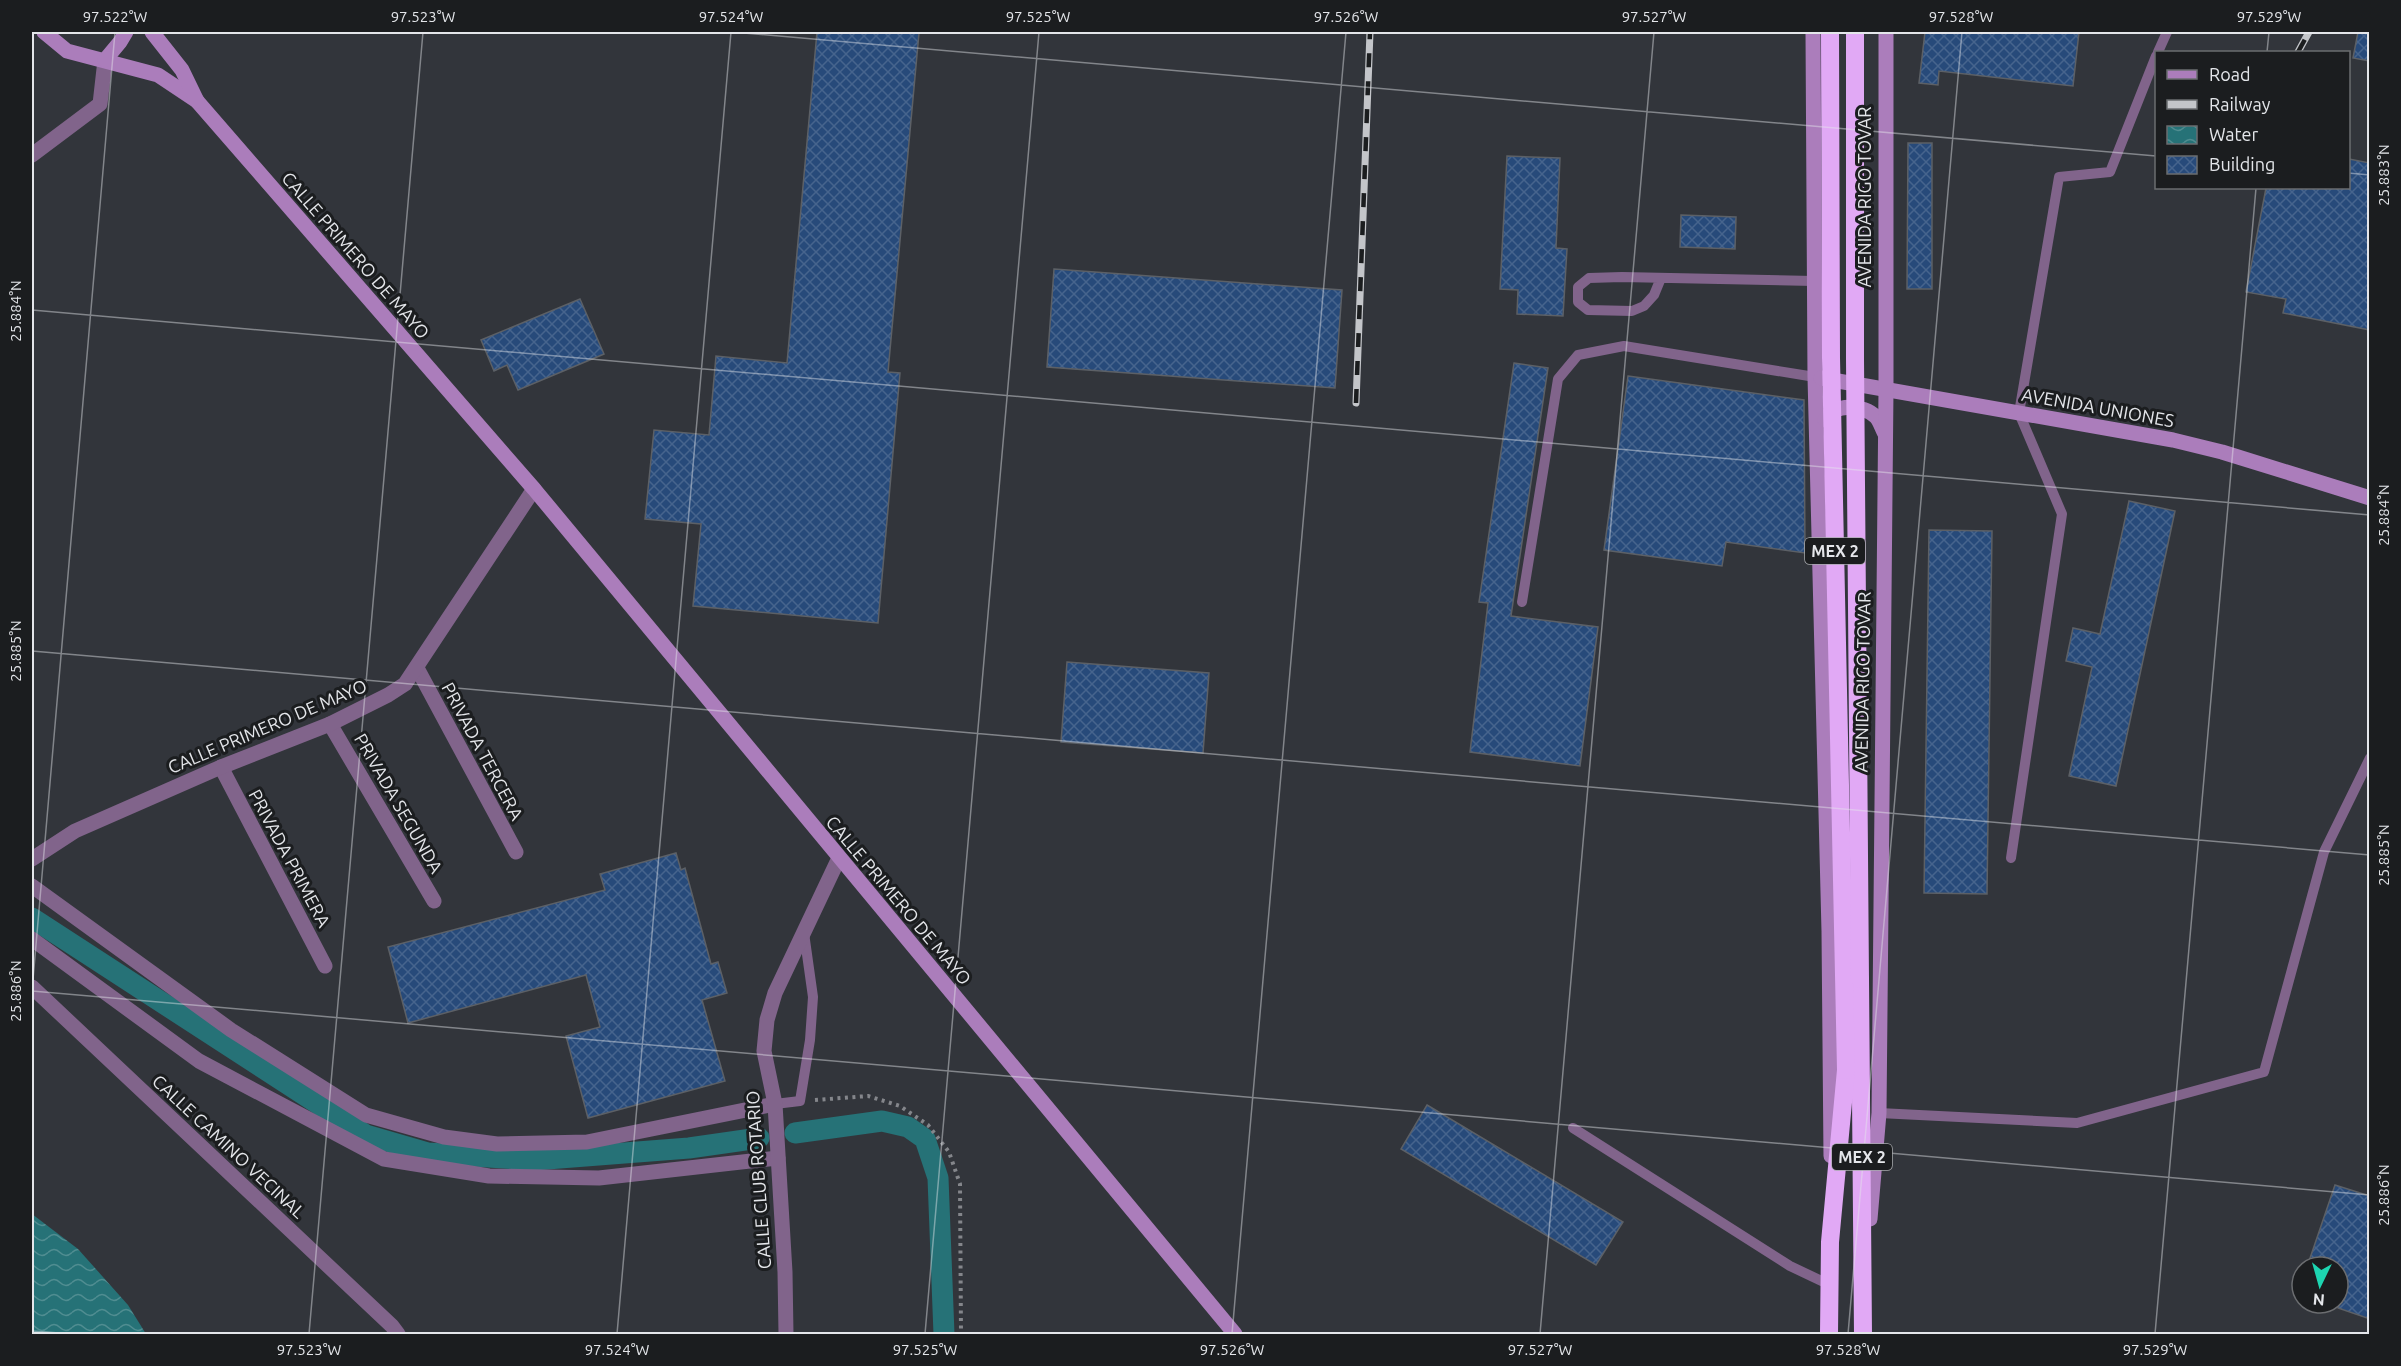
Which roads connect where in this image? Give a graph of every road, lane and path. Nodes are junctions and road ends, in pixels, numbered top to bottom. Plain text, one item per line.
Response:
1 (126, 32) edge
2 (152, 32) edge
3 (1813, 32) edge
4 (1830, 32) edge
5 (1855, 32) edge
6 (1886, 32) edge
7 (2167, 32) edge
8 (49, 36) edge
9 (32, 39) edge
10 (2158, 51) edge
11 (2155, 59) edge
12 (105, 60) junction
13 (197, 101) junction
14 (32, 155) edge
15 (1661, 278) junction
16 (1814, 281) junction
17 (1815, 377) junction
18 (1886, 390) junction
19 (2019, 413) junction
20 (1886, 437) junction
21 (1817, 445) junction
22 (534, 489) junction
23 (2370, 498) edge
24 (1522, 602) dead end
25 (417, 668) junction
26 (330, 724) junction
27 (2370, 758) edge
28 (221, 767) junction
29 (516, 852) dead end
30 (839, 858) junction
31 (2011, 858) dead end
32 (32, 859) edge
33 (32, 886) edge
34 (434, 901) dead end
35 (804, 932) junction
36 (32, 939) edge
37 (325, 966) dead end
38 (32, 987) edge
39 (800, 1101) junction
40 (776, 1104) junction
41 (1879, 1113) junction
42 (1573, 1128) dead end
43 (778, 1158) junction
44 (1830, 1242) junction
45 (1830, 1285) junction
46 (1864, 1297) junction
47 (398, 1335) edge
48 (786, 1335) edge
49 (961, 1335) edge
50 (1235, 1335) edge
51 (1829, 1335) edge
52 (1863, 1335) edge

1 - 12 street
2 - 13 street, CALLE PRIMERO DE MAYO
3 - 16 street, AVENIDA RIGO TOVAR
4 - 44 highway, AVENIDA RIGO TOVAR / MEX 2, bridge
5 - 46 highway, AVENIDA RIGO TOVAR / MEX 2, bridge
6 - 18 street, AVENIDA RIGO TOVAR
7 - 10 lane
8 - 9 street
8 - 12 street, CALLE PRIMERO DE MAYO
11 - 19 lane
12 - 13 street, CALLE PRIMERO DE MAYO
12 - 14 street
13 - 22 street, CALLE PRIMERO DE MAYO
15 - 15 lane
15 - 16 lane
16 - 17 street, AVENIDA RIGO TOVAR
17 - 18 street, AVENIDA UNIONES
17 - 21 street, AVENIDA RIGO TOVAR
17 - 24 lane
18 - 19 street, AVENIDA UNIONES
18 - 20 street, AVENIDA RIGO TOVAR
19 - 23 street, AVENIDA UNIONES
19 - 31 lane
20 - 21 street
20 - 41 street, AVENIDA RIGO TOVAR
21 - 44 street, AVENIDA RIGO TOVAR
22 - 25 street, CALLE PRIMERO DE MAYO
22 - 30 street, CALLE PRIMERO DE MAYO
25 - 26 street, CALLE PRIMERO DE MAYO
25 - 29 street, PRIVADA TERCERA
26 - 28 street, CALLE PRIMERO DE MAYO
26 - 34 street, PRIVADA SEGUNDA
27 - 41 lane
28 - 32 street, CALLE PRIMERO DE MAYO
28 - 37 street, PRIVADA PRIMERA
30 - 35 street, CALLE CLUB ROTARIO
30 - 50 street, CALLE PRIMERO DE MAYO
33 - 40 street
35 - 39 lane
35 - 40 street, CALLE CLUB ROTARIO
36 - 43 street
38 - 47 street, CALLE CAMINO VECINAL
39 - 40 lane
39 - 49 path
40 - 43 street, CALLE CLUB ROTARIO
41 - 46 street, AVENIDA RIGO TOVAR
42 - 45 lane
43 - 48 street, CALLE CLUB ROTARIO
44 - 45 highway, AVENIDA RIGO TOVAR / MEX 2
45 - 51 highway, AVENIDA RIGO TOVAR / MEX 2
46 - 52 highway, AVENIDA RIGO TOVAR / MEX 2

